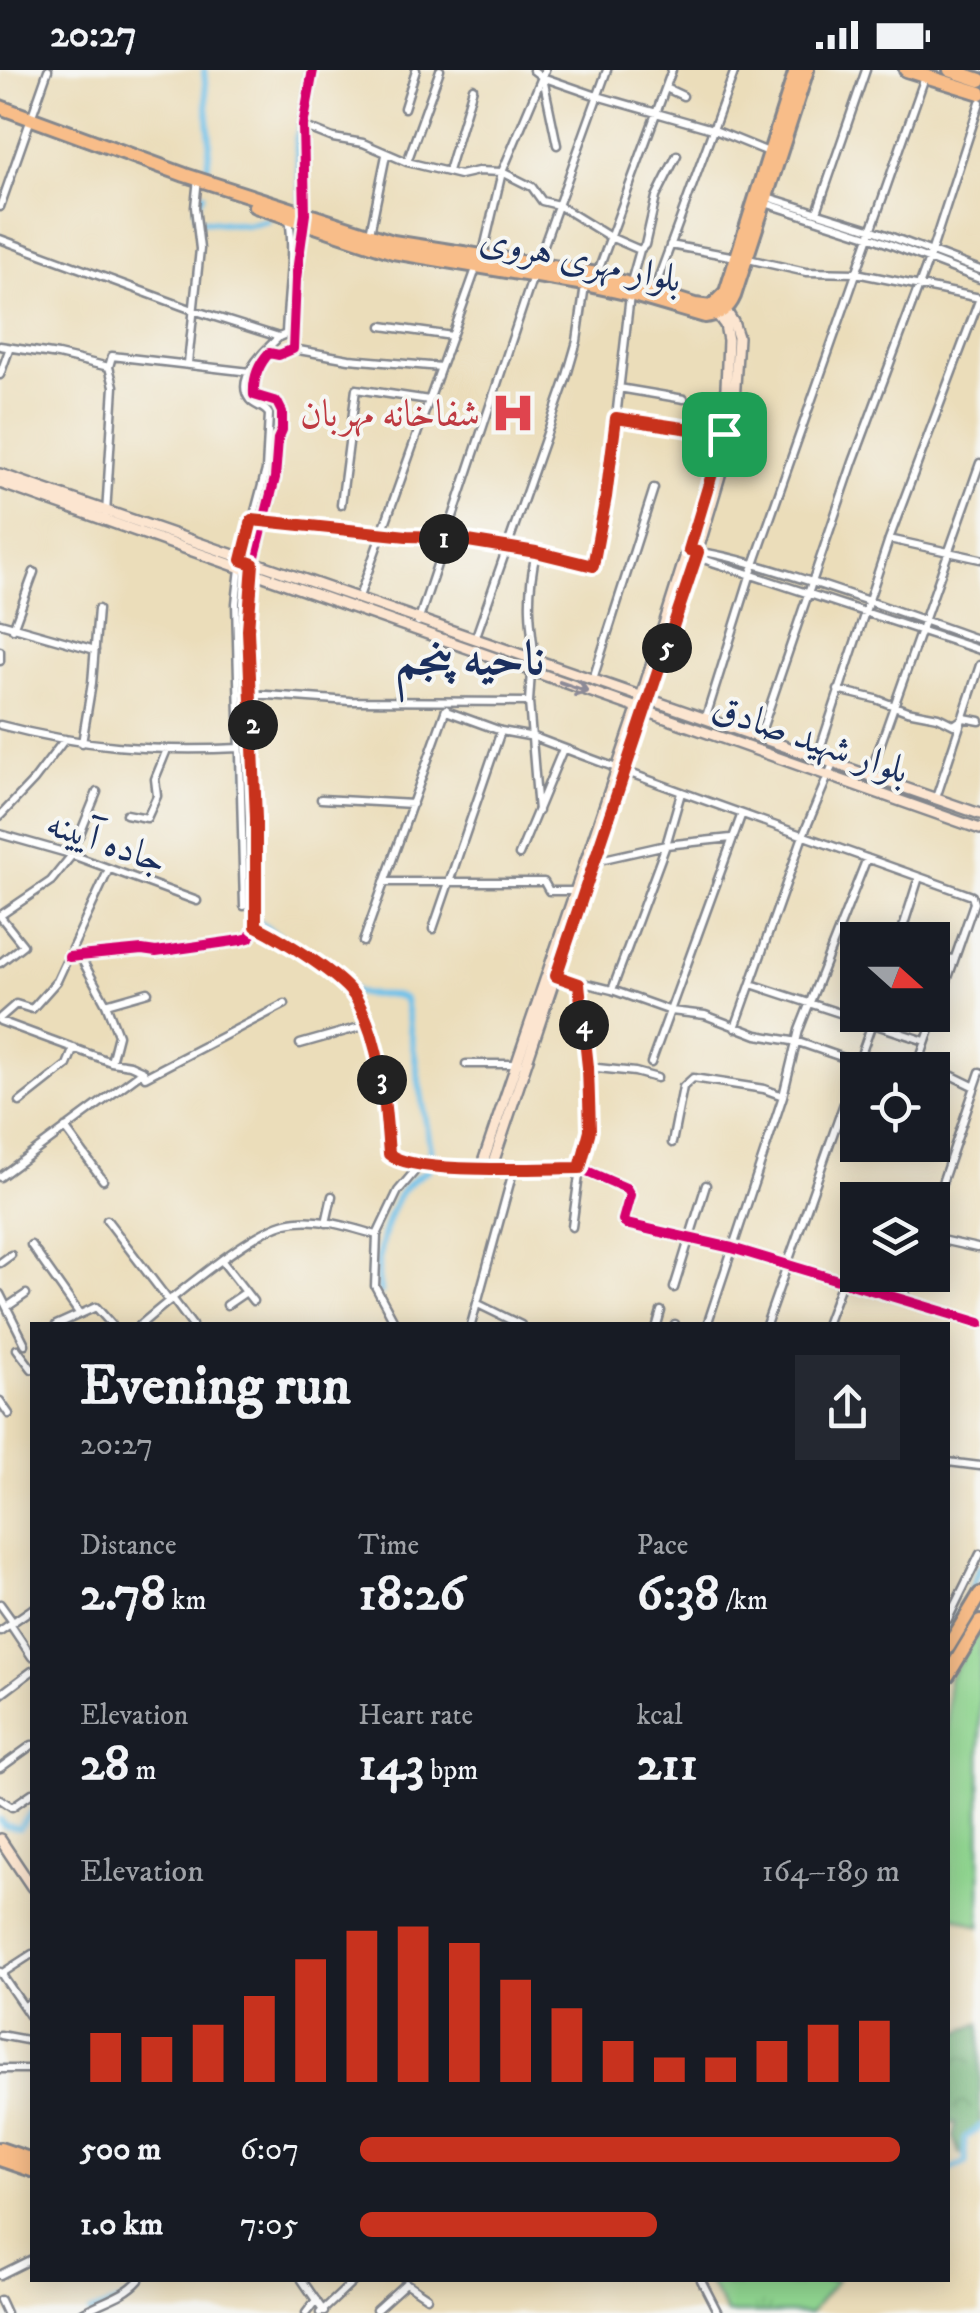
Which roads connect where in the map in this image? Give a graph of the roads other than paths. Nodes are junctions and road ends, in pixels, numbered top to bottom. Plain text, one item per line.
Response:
1 (48, 70) edge
2 (313, 70) edge
3 (416, 70) edge
4 (440, 70) edge
5 (533, 70) edge
6 (606, 70) edge
7 (672, 70) edge
8 (734, 70) edge
9 (796, 70) edge
10 (807, 70) edge
11 (866, 70) edge
12 (906, 70) edge
13 (950, 70) edge
14 (544, 73) edge
15 (926, 76) junction
16 (980, 80) edge
17 (472, 88) dead end
18 (666, 88) junction
19 (980, 93) edge
20 (597, 96) junction
21 (683, 96) dead end
22 (980, 102) edge
23 (0, 108) edge
24 (404, 108) dead end
25 (656, 116) junction
26 (31, 118) junction
27 (303, 126) junction
28 (712, 129) junction
29 (557, 145) dead end
30 (772, 154) junction
31 (676, 155) dead end
32 (386, 156) junction
33 (407, 162) junction
34 (448, 172) junction
35 (502, 172) junction
36 (193, 179) junction
37 (762, 199) junction
38 (558, 205) junction
39 (0, 207) edge
40 (816, 212) junction
41 (289, 218) junction
42 (305, 219) junction
43 (872, 234) junction
44 (370, 235) junction
45 (610, 236) junction
46 (0, 239) edge
47 (670, 245) junction
48 (640, 250) junction
49 (930, 255) junction
50 (742, 258) junction
51 (479, 262) junction
52 (536, 269) junction
53 (980, 270) edge
54 (856, 273) junction
55 (597, 274) junction
56 (980, 279) edge
57 (585, 284) junction
58 (920, 286) junction
59 (631, 288) junction
60 (654, 290) junction
61 (980, 298) edge
62 (719, 308) junction
63 (193, 310) junction
64 (382, 326) dead end
65 (287, 336) junction
66 (452, 336) junction
67 (0, 346) edge
68 (293, 348) junction
69 (9, 350) junction
70 (188, 364) junction
71 (110, 368) junction
72 (441, 368) junction
73 (250, 372) junction
74 (0, 375) edge
75 (619, 388) junction
76 (430, 400) junction
77 (684, 400) dead end
78 (616, 418) junction
79 (724, 434) junction
80 (980, 463) edge
81 (0, 474) edge
82 (0, 483) edge
83 (654, 488) dead end
84 (342, 505) dead end
85 (106, 514) junction
86 (260, 521) junction
87 (382, 532) junction
88 (444, 538) junction
89 (889, 539) junction
90 (508, 546) junction
91 (693, 551) junction
92 (536, 552) junction
93 (951, 552) junction
94 (980, 560) edge
95 (241, 564) junction
96 (252, 568) junction
97 (753, 569) junction
98 (34, 572) dead end
99 (811, 588) junction
100 (359, 598) junction
101 (866, 607) junction
102 (98, 609) dead end
103 (420, 619) junction
104 (926, 621) junction
105 (0, 624) edge
106 (13, 629) junction
107 (922, 630) junction
108 (415, 631) junction
109 (476, 639) junction
110 (980, 640) edge
111 (95, 650) junction
112 (980, 650) edge
113 (0, 651) edge
114 (0, 660) edge
115 (535, 660) junction
116 (980, 666) edge
117 (531, 672) junction
118 (592, 680) junction
119 (838, 690) junction
120 (246, 693) junction
121 (646, 699) junction
122 (448, 700) junction
123 (530, 702) junction
124 (893, 706) junction
125 (446, 710) junction
126 (642, 711) junction
127 (964, 718) junction
128 (706, 720) junction
129 (980, 721) edge
130 (0, 725) edge
131 (501, 732) junction
132 (534, 738) junction
133 (759, 739) junction
134 (64, 740) junction
135 (82, 743) junction
136 (240, 748) junction
137 (564, 748) junction
138 (166, 752) junction
139 (817, 758) junction
140 (833, 764) junction
141 (621, 770) junction
142 (828, 776) junction
143 (869, 776) junction
144 (98, 792) dead end
145 (681, 793) junction
146 (321, 799) dead end
147 (936, 800) junction
148 (413, 804) junction
149 (538, 811) junction
150 (126, 814) dead end
151 (980, 814) edge
152 (0, 816) edge
153 (741, 816) junction
154 (241, 818) junction
155 (256, 818) junction
156 (980, 829) edge
157 (804, 833) junction
158 (0, 834) edge
159 (732, 838) junction
160 (666, 845) junction
161 (70, 854) junction
162 (519, 854) dead end
163 (867, 858) junction
164 (594, 862) junction
165 (109, 869) junction
166 (919, 877) junction
167 (384, 882) junction
168 (449, 884) junction
169 (575, 891) junction
170 (197, 901) dead end
171 (244, 906) dead end
172 (0, 916) edge
173 (905, 922) edge
174 (256, 926) junction
175 (433, 929) dead end
176 (363, 942) dead end
177 (69, 957) junction
178 (81, 958) junction
179 (956, 958) junction
180 (950, 959) edge
181 (0, 962) edge
182 (551, 974) junction
183 (579, 984) junction
184 (751, 984) junction
185 (612, 990) junction
186 (148, 992) dead end
187 (812, 1002) junction
188 (106, 1004) junction
189 (285, 1004) dead end
190 (840, 1009) edge
191 (671, 1012) junction
192 (0, 1020) edge
193 (367, 1025) junction
194 (735, 1028) junction
195 (905, 1032) edge
196 (926, 1041) junction
197 (798, 1042) junction
198 (300, 1044) dead end
199 (74, 1048) junction
200 (923, 1052) edge
201 (840, 1055) edge
202 (112, 1062) junction
203 (651, 1063) dead end
204 (466, 1064) dead end
205 (521, 1064) junction
206 (588, 1067) junction
207 (980, 1072) edge
208 (144, 1074) junction
209 (950, 1074) edge
210 (657, 1078) dead end
211 (974, 1086) junction
212 (783, 1096) junction
213 (970, 1100) junction
214 (20, 1102) dead end
215 (980, 1105) edge
216 (840, 1112) edge
217 (65, 1128) junction
218 (672, 1143) dead end
219 (427, 1165) junction
220 (486, 1168) junction
221 (514, 1168) junction
222 (580, 1168) junction
223 (0, 1177) edge
224 (103, 1180) dead end
225 (942, 1182) edge
226 (706, 1184) dead end
227 (332, 1196) dead end
228 (107, 1220) dead end
229 (326, 1223) junction
230 (572, 1227) dead end
231 (377, 1235) junction
232 (687, 1238) junction
233 (950, 1242) edge
234 (31, 1245) dead end
235 (732, 1248) junction
236 (977, 1248) dead end
237 (11, 1255) dead end
238 (222, 1261) junction
239 (0, 1263) edge
240 (786, 1264) junction
241 (840, 1279) edge
242 (674, 1288) dead end
243 (840, 1288) edge
244 (246, 1292) junction
245 (879, 1292) edge
246 (906, 1292) edge
247 (0, 1294) edge
248 (26, 1294) dead end
249 (170, 1300) junction
250 (903, 1300) junction
251 (253, 1302) dead end
252 (478, 1304) junction
253 (227, 1305) dead end
254 (4, 1307) edge
255 (662, 1311) dead end
256 (79, 1314) junction
257 (62, 1322) edge
258 (109, 1322) edge
259 (144, 1322) edge
260 (189, 1322) edge
261 (394, 1322) edge
262 (471, 1322) edge
263 (515, 1322) edge
264 (658, 1322) edge
265 (708, 1322) edge
266 (767, 1322) edge
267 (827, 1322) edge
268 (980, 1323) edge
269 (22, 1346) edge
270 (0, 1401) edge
271 (9, 1414) dead end
272 (950, 1463) edge
273 (980, 1466) edge
274 (980, 1554) edge
275 (972, 1591) edge
276 (0, 1604) edge
277 (30, 1610) edge
278 (950, 1617) edge
279 (980, 1622) edge
280 (12, 1623) junction
281 (0, 1631) edge
282 (950, 1643) edge
283 (30, 1654) edge
284 (30, 1672) edge
285 (950, 1672) edge
286 (0, 1695) edge
287 (30, 1746) edge
288 (0, 1768) edge
289 (30, 1794) edge
290 (0, 1799) edge
291 (0, 1839) edge
292 (30, 1884) edge
293 (30, 1955) edge
294 (1, 1973) edge
295 (30, 2002) edge
296 (24, 2006) junction
297 (30, 2016) edge
298 (0, 2035) edge
299 (30, 2041) edge
300 (30, 2069) edge
301 (0, 2070) edge
302 (0, 2150) edge
303 (0, 2158) edge
304 (30, 2159) edge
305 (30, 2169) edge
306 (30, 2260) edge
307 (0, 2275) edge
308 (137, 2282) edge
309 (303, 2282) edge
310 (353, 2282) edge
311 (702, 2282) edge
312 (426, 2296) dead end
313 (0, 2300) edge
314 (316, 2300) junction
315 (376, 2310) dead end
316 (323, 2312) edge
317 (6, 2313) edge
318 (82, 2313) edge
319 (306, 2313) edge
320 (718, 2313) edge

1 - 26 street
2 - 27 street
3 - 24 street
4 - 33 street
5 - 14 street
6 - 20 street
7 - 18 street
8 - 28 street
9 - 30 highway, بلوار مهری هروی
10 - 37 highway, بلوار مهری هروی
11 - 40 street
12 - 15 highway
13 - 16 highway
14 - 20 street
14 - 29 street
14 - 35 street
15 - 19 highway
15 - 43 street
17 - 34 street
18 - 21 street
18 - 25 street
20 - 25 street
20 - 38 street
22 - 49 street
23 - 26 highway, بلوار مهری هروی
25 - 28 street
25 - 45 street
26 - 36 highway, بلوار مهری هروی
26 - 39 street
27 - 32 street
27 - 42 street
28 - 30 street
28 - 47 street
30 - 37 highway, بلوار مهری هروی
31 - 48 street
32 - 33 street
32 - 44 street
33 - 34 street
34 - 35 street
35 - 38 street
35 - 51 street
36 - 41 highway, بلوار مهری هروی
36 - 42 highway, بلوار مهری هروی
36 - 63 street
37 - 40 street
37 - 43 street
37 - 50 highway, بلوار مهری هروی
38 - 45 street
38 - 52 street
40 - 43 street
41 - 42 highway, بلوار مهری هروی
41 - 65 street
42 - 44 highway, بلوار مهری هروی
42 - 51 highway, بلوار مهری هروی
42 - 65 street
43 - 49 street
43 - 54 street
44 - 51 highway, بلوار مهری هروی
45 - 48 street
45 - 55 street
46 - 63 street
47 - 50 street
47 - 60 street
48 - 59 street
49 - 53 street
49 - 56 street
49 - 58 street
50 - 54 street
50 - 62 highway, بلوار مهری هروی
51 - 52 highway, بلوار مهری هروی
51 - 66 street
52 - 55 highway, بلوار مهری هروی
52 - 57 highway, بلوار مهری هروی
52 - 88 street
54 - 58 street
54 - 97 street
55 - 59 highway, بلوار مهری هروی
57 - 59 highway, بلوار مهری هروی
57 - 90 street
58 - 61 street
58 - 99 street
59 - 60 highway, بلوار مهری هروی
59 - 62 highway, بلوار مهری هروی
59 - 75 street
60 - 62 highway, بلوار مهری هروی
61 - 89 street
62 - 79 main road
62 - 91 main road
63 - 65 street
63 - 70 street
64 - 66 street
65 - 68 street
65 - 73 street
66 - 72 street
67 - 69 street
68 - 72 street
68 - 86 street
69 - 71 street
69 - 74 street
70 - 71 street
70 - 73 street
71 - 85 street
72 - 76 street
73 - 86 street
75 - 77 street
75 - 78 street
76 - 84 street
76 - 87 street
78 - 79 street
78 - 92 street
79 - 91 main road
80 - 93 street
81 - 85 main road, بلوار شهید صادق
82 - 95 main road, بلوار شهید صادق
83 - 118 street
85 - 95 main road, بلوار شهید صادق
86 - 87 street
86 - 95 street
86 - 96 street
87 - 88 street
87 - 100 street
88 - 90 street
88 - 103 street
89 - 93 street
89 - 101 street
90 - 92 street
90 - 109 street
91 - 97 street
91 - 121 main road
92 - 115 street
93 - 94 street
93 - 104 street
95 - 96 main road, بلوار شهید صادق
95 - 120 street
96 - 100 main road, بلوار شهید صادق
96 - 108 main road, بلوار شهید صادق
96 - 120 street
97 - 99 street
97 - 128 street
98 - 106 street
99 - 101 street
99 - 133 street
100 - 103 main road, بلوار شهید صادق
101 - 104 street
101 - 107 street
101 - 119 street
102 - 111 street
103 - 108 street
103 - 109 main road, بلوار شهید صادق
104 - 107 street
104 - 110 street
105 - 106 street
106 - 111 street
107 - 112 street
107 - 124 street
108 - 117 main road, بلوار شهید صادق
109 - 115 main road, بلوار شهید صادق
111 - 135 street
113 - 114 street
115 - 118 main road, بلوار شهید صادق
116 - 127 street
117 - 123 street
117 -> 126 main road, بلوار شهید صادق
118 - 121 main road, بلوار شهید صادق
119 - 124 street
119 - 139 street
120 - 122 street
120 - 136 street
120 - 155 street
121 - 126 main road
121 - 128 main road, بلوار شهید صادق
122 - 123 street
122 - 125 street
123 - 132 street
124 - 127 street
124 - 143 street
125 - 131 street
125 - 148 street
126 - 141 main road
126 - 142 main road, بلوار شهید صادق
127 - 129 street
127 - 147 street
128 - 133 main road, بلوار شهید صادق
130 - 134 street
131 - 132 street
131 - 168 street
132 - 137 street
132 - 149 street
133 - 139 main road, بلوار شهید صادق
134 - 135 street
134 - 152 street
135 - 138 street
136 - 138 street
136 - 154 street
137 - 141 street
137 - 149 street
138 - 150 street
139 - 140 main road, بلوار شهید صادق
140 - 142 street
140 - 143 main road, بلوار شهید صادق
141 - 145 street
141 - 164 main road
141 - 169 main road
142 - 156 main road, بلوار شهید صادق
142 - 157 street
143 - 147 main road, بلوار شهید صادق
144 - 161 street
145 - 153 street
145 - 160 street
146 - 148 street
147 - 151 main road, بلوار شهید صادق
148 - 167 street
149 - 162 street
153 - 157 street
153 - 159 street
154 - 155 street
154 - 171 street
155 - 174 street
157 - 163 street
157 - 184 street
158 - 161 street, جاده آیینه
159 - 160 street
159 - 191 street
160 - 164 street
160 - 185 street
161 - 165 street, جاده آیینه
161 - 172 street
163 - 166 street
163 - 187 street
164 - 182 main road
165 - 170 street, جاده آیینه
165 - 177 street
166 - 173 street
166 - 179 street
167 - 168 street
167 - 176 street
168 - 169 street
168 - 175 street
169 - 182 main road
172 - 181 street
174 - 178 street
174 - 193 street
177 - 178 street
177 - 192 street
178 - 188 street
179 - 180 street
179 - 196 street
182 - 183 street
182 - 205 main road
183 - 185 street
183 - 206 street
184 - 187 street
184 - 194 street
185 - 191 street
186 - 188 street
187 - 190 street
187 - 197 street
188 - 202 street
189 - 208 street
191 - 194 street
191 - 203 street
192 - 199 street
193 - 198 street
193 - 219 street
194 - 197 street
195 - 196 street
196 - 200 street
197 - 201 street
197 - 212 street
199 - 202 street
199 - 214 street
202 - 208 street
204 - 205 street
205 - 220 main road
206 - 210 street
206 - 222 street
207 - 211 street
208 - 217 street
209 - 211 street
211 - 213 street
212 - 218 street
212 - 235 street
213 - 215 street
213 - 225 street
216 - 240 street
217 - 223 street
217 - 224 street
219 - 220 street
219 - 231 street
220 - 221 street
221 - 222 street
221 - 252 street
222 - 230 street
222 - 232 street
226 - 232 street
227 - 229 street
228 - 249 street
229 - 231 street
229 - 238 street
231 - 261 street
232 - 235 street
232 - 242 street
233 - 236 street
234 - 256 street
235 - 240 street
235 - 265 street
237 - 239 street
238 - 244 street
238 - 249 street
240 - 241 street
240 - 266 street
243 - 267 street
244 - 251 street
244 - 253 street
245 - 250 street
246 - 250 street
247 - 254 street
248 - 254 street
249 - 259 street
249 - 260 street
250 - 268 street
252 - 262 street
252 - 263 street
254 - 269 street
255 - 264 street
256 - 257 street
256 - 258 street
270 - 271 street
272 - 273 street
274 - 275 street
275 - 278 street
275 - 282 highway
276 - 280 street
277 - 280 street
279 - 285 highway
280 - 281 street
280 - 283 street
284 - 286 street
287 - 288 street
289 - 290 street
291 - 292 main road
293 - 294 street
294 - 296 street
295 - 296 street
296 - 297 street
298 - 299 street
300 - 301 street
302 - 304 highway
303 - 305 highway
306 - 307 street
308 - 318 street
309 - 314 street
310 - 316 street
311 - 320 street
312 - 315 street
313 - 317 street
314 - 316 street
314 - 319 street

